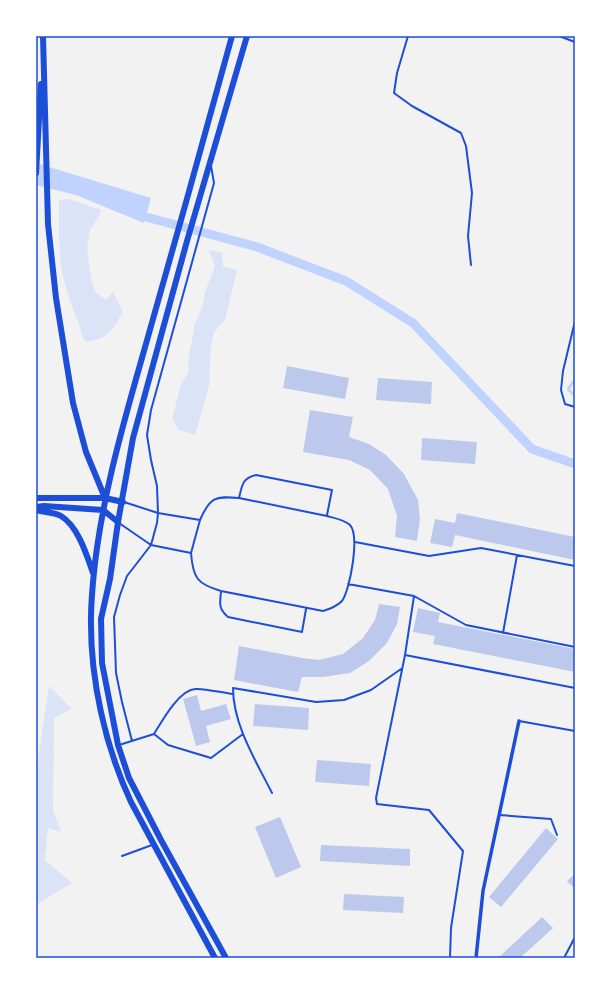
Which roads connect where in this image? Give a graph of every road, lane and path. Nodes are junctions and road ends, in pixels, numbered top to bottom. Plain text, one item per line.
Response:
1 (43, 36) edge
2 (232, 36) edge
3 (247, 36) edge
4 (408, 36) edge
5 (559, 36) edge
6 (575, 42) edge
7 (210, 162) junction
8 (36, 173) edge
9 (470, 265) dead end
10 (575, 321) edge
11 (575, 407) edge
12 (36, 498) edge
13 (105, 498) junction
14 (239, 498) junction
15 (123, 502) junction
16 (36, 508) edge
17 (103, 510) junction
18 (158, 513) junction
19 (327, 516) junction
20 (200, 520) junction
21 (118, 522) junction
22 (355, 542) junction
23 (151, 545) junction
24 (191, 553) junction
25 (517, 556) junction
26 (575, 566) edge
27 (94, 575) junction
28 (348, 584) junction
29 (221, 592) junction
30 (414, 596) junction
31 (306, 608) junction
32 (503, 632) junction
33 (575, 647) edge
34 (405, 655) junction
35 (575, 688) edge
36 (233, 694) junction
37 (519, 721) joint
38 (575, 731) edge
39 (154, 734) junction
40 (243, 734) junction
41 (132, 741) junction
42 (118, 745) junction
43 (272, 793) dead end
44 (499, 815) junction
45 (557, 835) dead end
46 (154, 845) junction
47 (122, 856) dead end
48 (575, 937) edge
49 (215, 958) edge
50 (226, 958) edge
51 (450, 958) edge
52 (476, 958) edge
53 (564, 958) edge

1 - 8 highway
1 - 13 highway
2 - 13 highway
3 - 7 highway
4 - 9 lane
5 - 6 lane
7 - 15 highway
7 - 18 lane
10 - 11 lane
12 - 13 highway
13 - 15 highway
13 - 17 highway
14 - 19 lane
14 - 19 lane
14 - 20 lane
15 - 18 lane
15 - 21 highway
16 - 17 highway
16 - 27 highway
17 - 21 highway
17 - 27 highway
18 - 20 lane
18 - 23 lane
19 - 22 lane
20 - 24 lane
21 - 23 lane
21 - 42 highway
22 - 25 lane
22 - 28 lane
23 - 24 lane
23 - 41 lane
24 - 29 lane
25 - 26 lane
25 - 32 lane
27 - 46 highway
28 - 30 lane
28 - 31 lane
29 - 31 lane
29 - 31 lane
30 - 32 lane
30 - 34 lane
32 - 33 lane
34 - 35 lane
34 - 36 lane
34 - 51 lane
36 - 39 lane
36 - 40 lane
37 - 38 lane
37 - 44 street
39 - 40 lane
39 - 41 lane
40 - 43 lane
41 - 42 lane
42 - 50 highway
44 - 45 lane
44 - 52 street
46 - 47 lane
46 - 49 highway
48 - 53 lane

